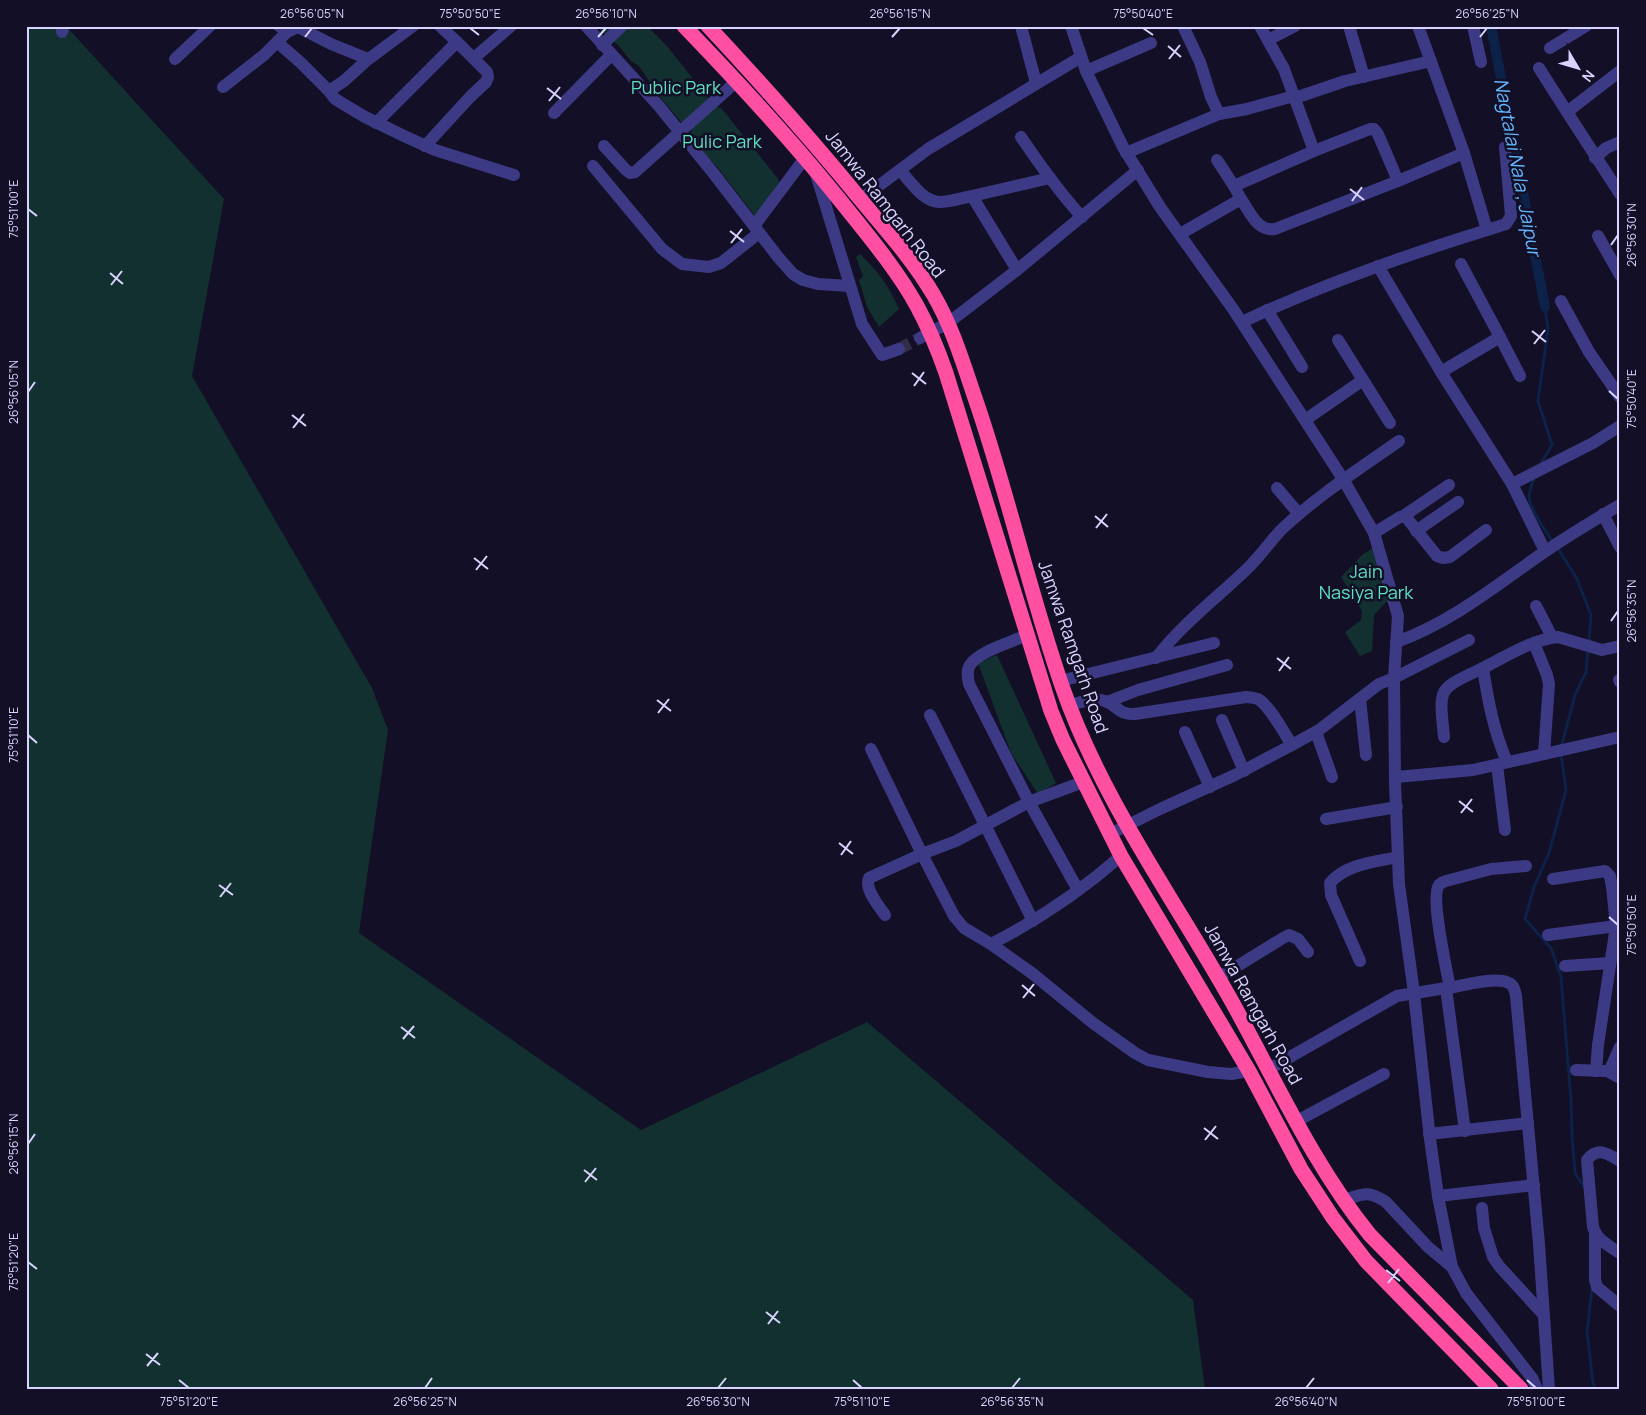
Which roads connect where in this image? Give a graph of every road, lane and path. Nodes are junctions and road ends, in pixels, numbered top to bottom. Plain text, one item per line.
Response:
1 (210, 26) edge
2 (412, 26) edge
3 (440, 26) edge
4 (511, 26) edge
5 (586, 26) edge
6 (622, 26) edge
7 (684, 26) edge
8 (708, 26) edge
9 (1022, 26) edge
10 (1071, 26) edge
11 (1183, 26) edge
12 (1260, 26) edge
13 (1295, 26) edge
14 (1349, 26) edge
15 (1418, 26) edge
16 (1473, 26) edge
17 (1586, 26) edge
18 (283, 29) edge
19 (1268, 40) junction
20 (277, 42) junction
21 (457, 42) junction
22 (1151, 43) dead end
23 (1550, 48) dead end
24 (606, 50) junction
25 (1082, 57) junction
26 (474, 58) junction
27 (175, 59) dead end
28 (368, 59) junction
29 (1431, 61) junction
30 (1481, 62) dead end
31 (1538, 68) dead end
32 (1086, 71) junction
33 (1620, 71) edge
34 (1364, 77) junction
35 (737, 81) junction
36 (1036, 83) junction
37 (223, 87) dead end
38 (329, 91) junction
39 (1294, 97) junction
40 (1567, 112) junction
41 (554, 113) dead end
42 (1219, 114) junction
43 (376, 123) junction
44 (680, 133) junction
45 (1021, 137) dead end
46 (1620, 142) edge
47 (425, 146) junction
48 (604, 146) dead end
49 (1505, 148) dead end
50 (1314, 150) junction
51 (1126, 152) junction
52 (1464, 153) junction
53 (805, 158) junction
54 (1595, 158) junction
55 (1217, 160) dead end
56 (593, 166) dead end
57 (815, 170) junction
58 (900, 170) junction
59 (1138, 170) junction
60 (514, 175) dead end
61 (1050, 178) junction
62 (1398, 181) junction
63 (1234, 186) junction
64 (1620, 194) edge
65 (972, 196) junction
66 (861, 199) junction
67 (1241, 199) junction
68 (1082, 217) junction
69 (756, 229) junction
70 (1487, 230) junction
71 (1180, 234) junction
72 (1598, 236) dead end
73 (1461, 264) dead end
74 (1378, 266) junction
75 (1017, 270) junction
76 (1620, 275) edge
77 (850, 286) junction
78 (1561, 301) dead end
79 (1266, 310) junction
80 (1242, 322) junction
81 (948, 323) junction
82 (925, 335) junction
83 (1500, 338) junction
84 (1338, 340) dead end
85 (899, 349) tunnel mouth
86 (1302, 367) dead end
87 (1441, 372) junction
88 (1520, 376) dead end
89 (1364, 380) junction
90 (1620, 397) edge
91 (1305, 420) junction
92 (1390, 423) dead end
93 (1620, 426) edge
94 (1399, 440) dead end
95 (1343, 479) junction
96 (1512, 484) junction
97 (1449, 485) dead end
98 (1277, 488) dead end
99 (1458, 502) dead end
100 (1620, 505) edge
101 (1299, 514) junction
102 (1603, 514) junction
103 (1402, 517) junction
104 (1486, 530) dead end
105 (1416, 531) junction
106 (1374, 533) junction
107 (1620, 547) edge
108 (1551, 548) junction
109 (1536, 606) dead end
110 (1027, 635) junction
111 (1552, 637) junction
112 (1468, 640) dead end
113 (1396, 642) junction
114 (1214, 643) dead end
115 (1534, 643) junction
116 (1620, 646) edge
117 (1156, 658) junction
118 (1227, 666) dead end
119 (1482, 668) junction
120 (1394, 678) junction
121 (1060, 681) junction
122 (1360, 699) junction
123 (1107, 702) junction
124 (1068, 705) junction
125 (930, 715) dead end
126 (1222, 720) dead end
127 (1185, 732) dead end
128 (1316, 732) junction
129 (1444, 737) dead end
130 (1620, 737) edge
131 (1292, 745) junction
132 (872, 749) dead end
133 (1547, 753) junction
134 (1366, 755) dead end
135 (1502, 764) junction
136 (1244, 770) junction
137 (1332, 777) dead end
138 (1396, 777) junction
139 (1083, 782) junction
140 (1210, 787) junction
141 (1029, 802) junction
142 (1396, 807) junction
143 (1326, 819) dead end
144 (985, 826) junction
145 (1128, 826) junction
146 (1505, 830) dead end
147 (1110, 834) junction
148 (922, 854) junction
149 (1121, 856) junction
150 (1398, 857) junction
151 (1526, 866) dead end
152 (1553, 878) dead end
153 (1078, 890) junction
154 (885, 915) dead end
155 (1033, 921) junction
156 (1616, 926) junction
157 (1548, 935) dead end
158 (991, 944) junction
159 (1308, 952) dead end
160 (1360, 961) dead end
161 (1610, 963) junction
162 (1565, 966) dead end
163 (1218, 978) junction
164 (1448, 988) junction
165 (1414, 993) junction
166 (1620, 1047) edge
167 (1269, 1069) junction
168 (1576, 1070) dead end
169 (1249, 1072) junction
170 (1608, 1073) edge
171 (1384, 1074) dead end
172 (1297, 1121) junction
173 (1528, 1122) junction
174 (1465, 1130) junction
175 (1429, 1134) junction
176 (1620, 1161) edge
177 (1534, 1185) junction
178 (1438, 1196) junction
179 (1344, 1200) junction
180 (1482, 1208) dead end
181 (1595, 1234) junction
182 (1620, 1253) edge
183 (1452, 1267) junction
184 (1620, 1306) edge
185 (1543, 1314) junction
186 (1491, 1389) edge
187 (1521, 1389) edge
188 (1536, 1389) edge
189 (1549, 1389) edge

1 - 27 street
2 - 28 street
3 - 21 street
4 - 26 street
5 - 24 street
6 - 24 street
7 - 35 highway, Jamwa Ramgarh Road
8 - 66 highway, Jamwa Ramgarh Road
9 - 36 street
10 - 25 street
11 - 42 street
12 - 19 street
13 - 19 street
14 - 34 street
15 - 29 street
16 - 30 street
17 - 23 street
18 - 20 street
18 - 28 street
19 - 39 street
20 - 37 street
20 - 38 street
21 - 26 street
21 - 43 street
22 - 32 street
24 - 41 street
24 - 44 street
25 - 32 street
25 - 36 street
26 - 47 street
28 - 38 street
29 - 34 street
29 - 52 street
31 - 40 street
32 - 51 street
33 - 40 street
34 - 39 street
35 - 44 street
35 - 53 highway, Jamwa Ramgarh Road
36 - 58 street
38 - 43 street
39 - 42 street
39 - 50 street
40 - 54 street
42 - 51 street
43 - 47 street
44 - 48 street
44 - 69 street
45 - 61 street
46 - 54 street
47 - 60 street
49 - 70 street
50 - 62 street
50 - 63 street
51 - 59 street
52 - 62 street
52 - 70 street
53 - 57 highway, Jamwa Ramgarh Road
53 - 69 street
54 - 64 street
55 - 63 street
56 - 69 street
57 - 77 street
57 - 82 highway, Jamwa Ramgarh Road
58 - 65 street
58 - 66 street
59 - 68 street
59 - 71 street
61 - 65 street
61 - 68 street
62 - 67 street
63 - 67 street
65 - 75 street
66 - 81 highway, Jamwa Ramgarh Road
67 - 71 street
68 - 75 street
69 - 77 street
70 - 74 street
71 - 80 street
72 - 76 street
73 - 83 street
74 - 79 street
74 - 87 street
75 - 81 street
77 - 85 street
78 - 90 street
79 - 80 street
79 - 86 street
80 - 91 street
81 - 82 street
81 - 121 highway, Jamwa Ramgarh Road
82 - 110 highway, Jamwa Ramgarh Road
83 - 87 street
83 - 88 street
84 - 89 street
87 - 96 street
89 - 91 street
89 - 92 street
91 - 95 street
93 - 96 street
94 - 95 street
95 - 101 street
95 - 106 street
96 - 108 street
97 - 103 street
98 - 101 street
99 - 105 street
100 - 102 street
101 - 117 street
102 - 107 street
102 - 108 street
103 - 105 street
103 - 106 street
104 - 105 street
106 - 113 street
108 - 113 street
109 - 111 street
110 - 139 highway, Jamwa Ramgarh Road
110 - 141 street
111 - 115 street
111 - 116 street
112 - 120 street
113 - 120 street
114 - 117 street
115 - 119 street
115 - 133 street
117 - 121 street
118 - 123 street
119 - 129 street
119 - 135 street
120 - 122 street
120 - 138 street
121 - 124 highway, Jamwa Ramgarh Road
122 - 128 street
122 - 134 street
123 - 124 street
123 - 131 street
124 - 145 highway, Jamwa Ramgarh Road
125 - 144 street
126 - 136 street
127 - 140 street
128 - 131 street
128 - 137 street
130 - 133 street
131 - 136 street
132 - 148 street
133 - 135 street
135 - 138 street
135 - 146 street
136 - 140 street
138 - 142 street
139 - 141 street
139 - 147 highway, Jamwa Ramgarh Road
140 - 145 street
141 - 144 street
141 - 153 street
142 - 143 street
142 - 150 street
144 - 148 street
144 - 155 street
145 - 147 street
145 - 163 highway, Jamwa Ramgarh Road
147 - 149 highway, Jamwa Ramgarh Road
148 - 154 street
148 - 158 street
149 - 153 street
149 - 169 highway, Jamwa Ramgarh Road
150 - 160 street
150 - 165 street
151 - 164 street
152 - 156 street
153 - 155 street
155 - 158 street
156 - 157 street
156 - 161 street
158 - 169 street
159 - 163 street
161 - 162 street
161 - 170 street
163 - 167 highway, Jamwa Ramgarh Road
164 - 165 street
164 - 173 street
164 - 174 street
165 - 167 street
165 - 175 street
166 - 170 street
167 - 172 highway, Jamwa Ramgarh Road
168 - 170 street
169 - 186 highway, Jamwa Ramgarh Road
171 - 172 street
172 - 179 highway, Jamwa Ramgarh Road
173 - 174 street
173 - 177 street
174 - 175 street
175 - 178 street
176 - 181 street
177 - 178 street
177 - 185 street
178 - 183 street
179 - 183 street
179 - 187 highway, Jamwa Ramgarh Road
180 - 185 street
181 - 182 street
181 - 184 street
183 - 188 street
185 - 189 street

